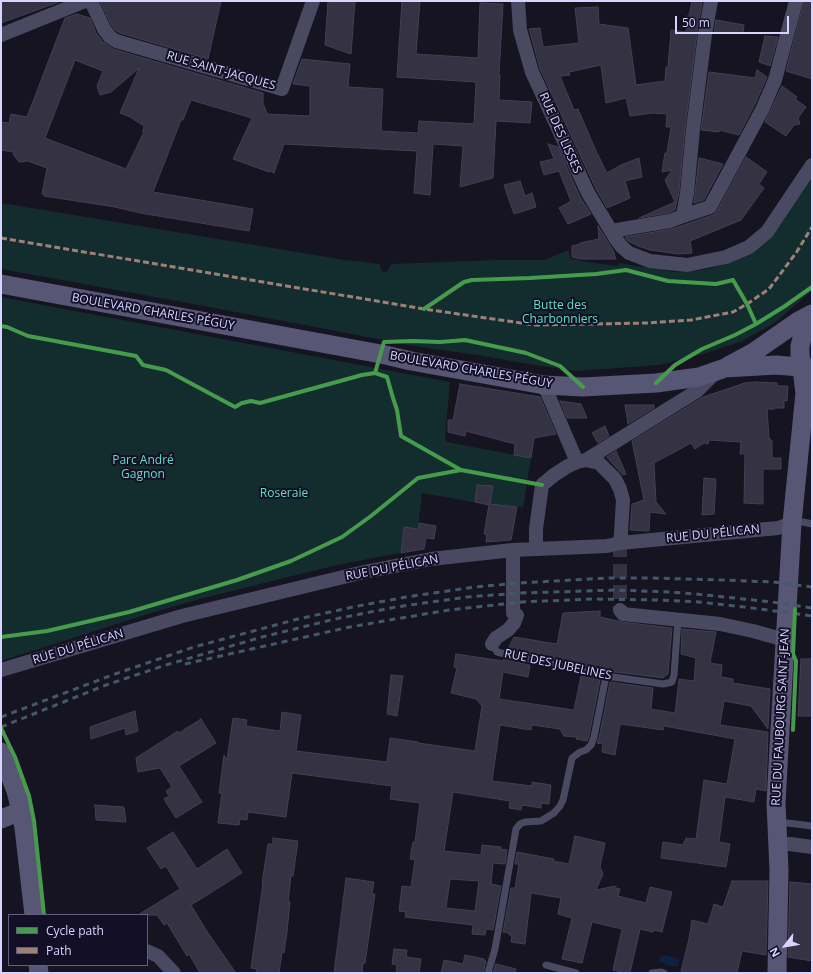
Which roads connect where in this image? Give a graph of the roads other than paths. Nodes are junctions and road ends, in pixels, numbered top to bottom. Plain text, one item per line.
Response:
1 (91, 1) edge
2 (313, 1) edge
3 (518, 1) edge
4 (711, 1) edge
5 (796, 1) edge
6 (79, 2) edge
7 (1, 34) edge
8 (812, 165) edge
9 (683, 216) junction
10 (611, 231) junction
11 (1, 284) edge
12 (812, 314) edge
13 (812, 320) edge
14 (807, 367) edge
15 (720, 370) junction
16 (544, 385) junction
17 (582, 461) junction
18 (792, 523) junction
19 (812, 524) edge
20 (620, 543) junction
21 (536, 548) junction
22 (513, 550) junction
23 (620, 610) dead end
24 (678, 619) junction
25 (785, 640) junction
26 (492, 644) joint
27 (1, 670) edge
28 (606, 676) junction
29 (1, 752) edge
30 (21, 811) junction
31 (1, 819) edge
32 (777, 822) junction
33 (812, 826) edge
34 (778, 844) junction
35 (812, 847) edge
36 (34, 914) edge
37 (148, 951) edge
38 (546, 965) dead end
39 (174, 973) edge
40 (488, 973) edge
41 (576, 973) edge
42 (652, 973) edge
43 (664, 973) edge
44 (778, 973) edge

1 - 2 street, RUE SAINT-JACQUES
3 - 10 street, RUE DES LISSES
4 - 9 street
5 - 9 street
6 - 7 street
8 - 10 street, RUE DES LISSES
9 - 10 street
11 - 16 main road, BOULEVARD CHARLES PÉGUY
12 - 15 main road
13 - 14 main road, RUE DU FAUBOURG SAINT-JEAN
14 - 15 main road, BOULEVARD CHARLES PÉGUY
14 - 18 main road, RUE DU FAUBOURG SAINT-JEAN
15 - 16 main road, BOULEVARD CHARLES PÉGUY
15 - 17 street
16 - 17 street
17 - 20 street
17 - 21 street
18 - 19 lane
18 - 20 street, RUE DU PÉLICAN
18 - 25 main road, RUE DU FAUBOURG SAINT-JEAN
20 - 21 street, RUE DU PÉLICAN
21 - 22 street, RUE DU PÉLICAN
22 - 26 street, RUE DES JUBELINES
22 - 27 street, RUE DU PÉLICAN
23 - 24 street
24 - 25 street
24 - 28 lane, RUE DES JUBELINES
25 - 32 main road, RUE DU FAUBOURG SAINT-JEAN
26 - 28 lane, RUE DES JUBELINES
28 - 40 lane
29 - 30 main road
30 - 31 main road
30 - 36 main road
32 - 33 lane
32 - 34 main road, RUE DU FAUBOURG SAINT-JEAN
34 - 35 street
34 - 44 main road, RUE DU FAUBOURG SAINT-JEAN
37 - 39 street
38 - 41 lane
42 - 43 lane

